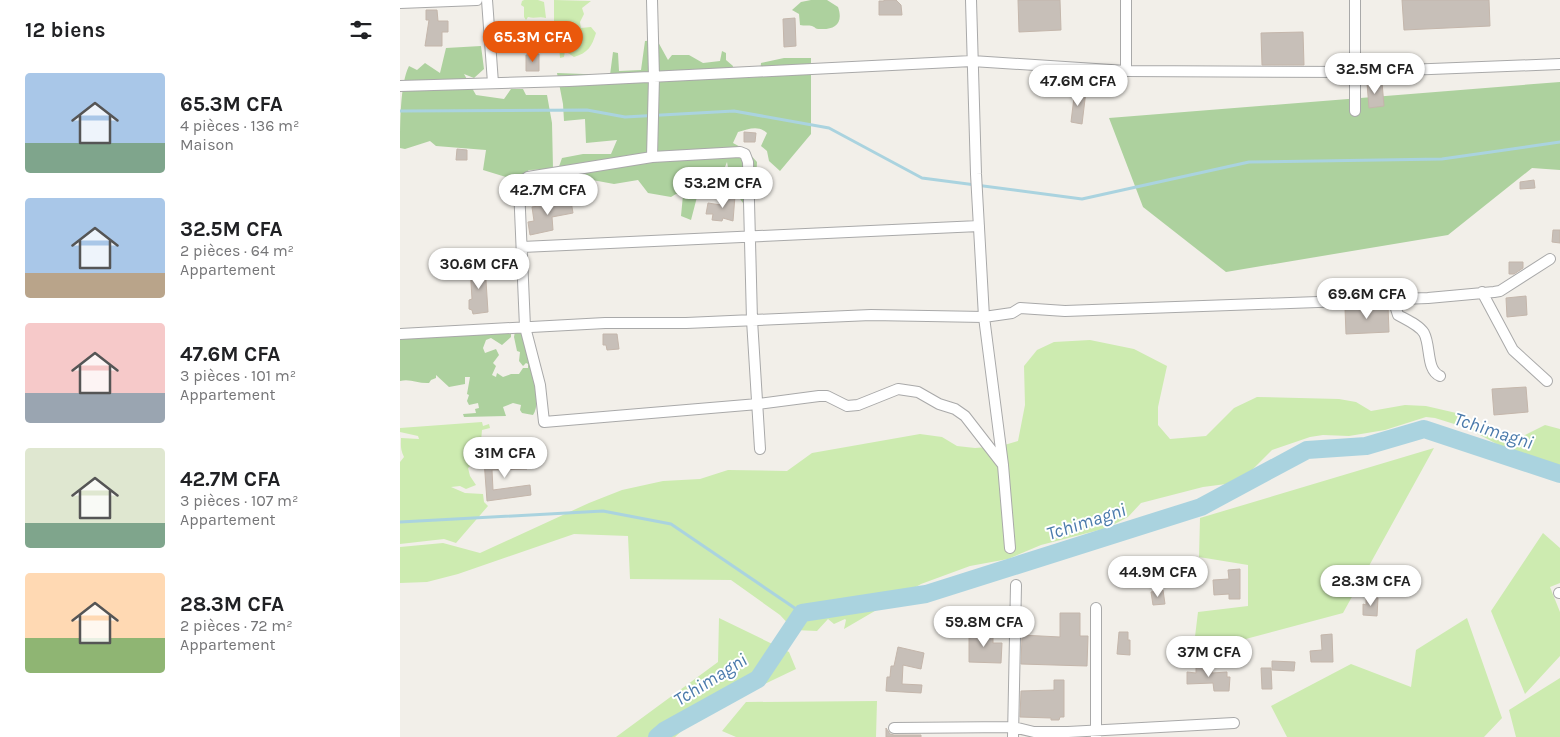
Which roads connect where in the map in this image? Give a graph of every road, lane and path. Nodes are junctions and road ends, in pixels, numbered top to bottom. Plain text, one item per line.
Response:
1 (476, 0) edge
2 (487, 0) edge
3 (652, 0) edge
4 (971, 0) edge
5 (1126, 0) edge
6 (1355, 0) edge
7 (400, 4) edge
8 (972, 61) junction
9 (1560, 64) edge
10 (1126, 71) junction
11 (1355, 72) junction
12 (654, 77) junction
13 (493, 83) junction
14 (400, 86) edge
15 (1355, 111) dead end
16 (652, 157) junction
17 (979, 226) junction
18 (750, 236) junction
19 (522, 247) junction
20 (1550, 259) dead end
21 (1482, 292) junction
22 (1393, 299) junction
23 (984, 318) junction
24 (752, 320) junction
25 (525, 327) junction
26 (400, 334) edge
27 (1440, 376) dead end
28 (1548, 381) dead end
29 (758, 404) junction
30 (760, 449) dead end
31 (1003, 465) junction
32 (1010, 548) dead end
33 (1016, 585) dead end
34 (1096, 608) dead end
35 (1234, 724) dead end
36 (894, 728) dead end
37 (933, 732) edge
38 (1013, 732) edge
39 (1096, 733) edge

1 - 7 street
2 - 13 street
3 - 12 street
4 - 8 street
5 - 10 street
6 - 11 street
8 - 10 street
8 - 12 street
8 - 17 street
9 - 11 street
10 - 11 street
11 - 15 street
12 - 13 street
12 - 16 street
13 - 14 street
16 - 18 street
16 - 19 street
17 - 18 street
17 - 23 street
18 - 19 street
18 - 24 street
19 - 25 street
20 - 21 street
21 - 22 street
21 - 28 street
22 - 23 street
22 - 27 street
23 - 24 street
23 - 31 street
24 - 25 street
24 - 29 street
25 - 26 street
25 - 29 street
29 - 30 street
29 - 31 street
31 - 32 street
33 - 38 street
34 - 39 street
35 - 39 street
36 - 37 street
37 - 38 street
38 - 39 street

